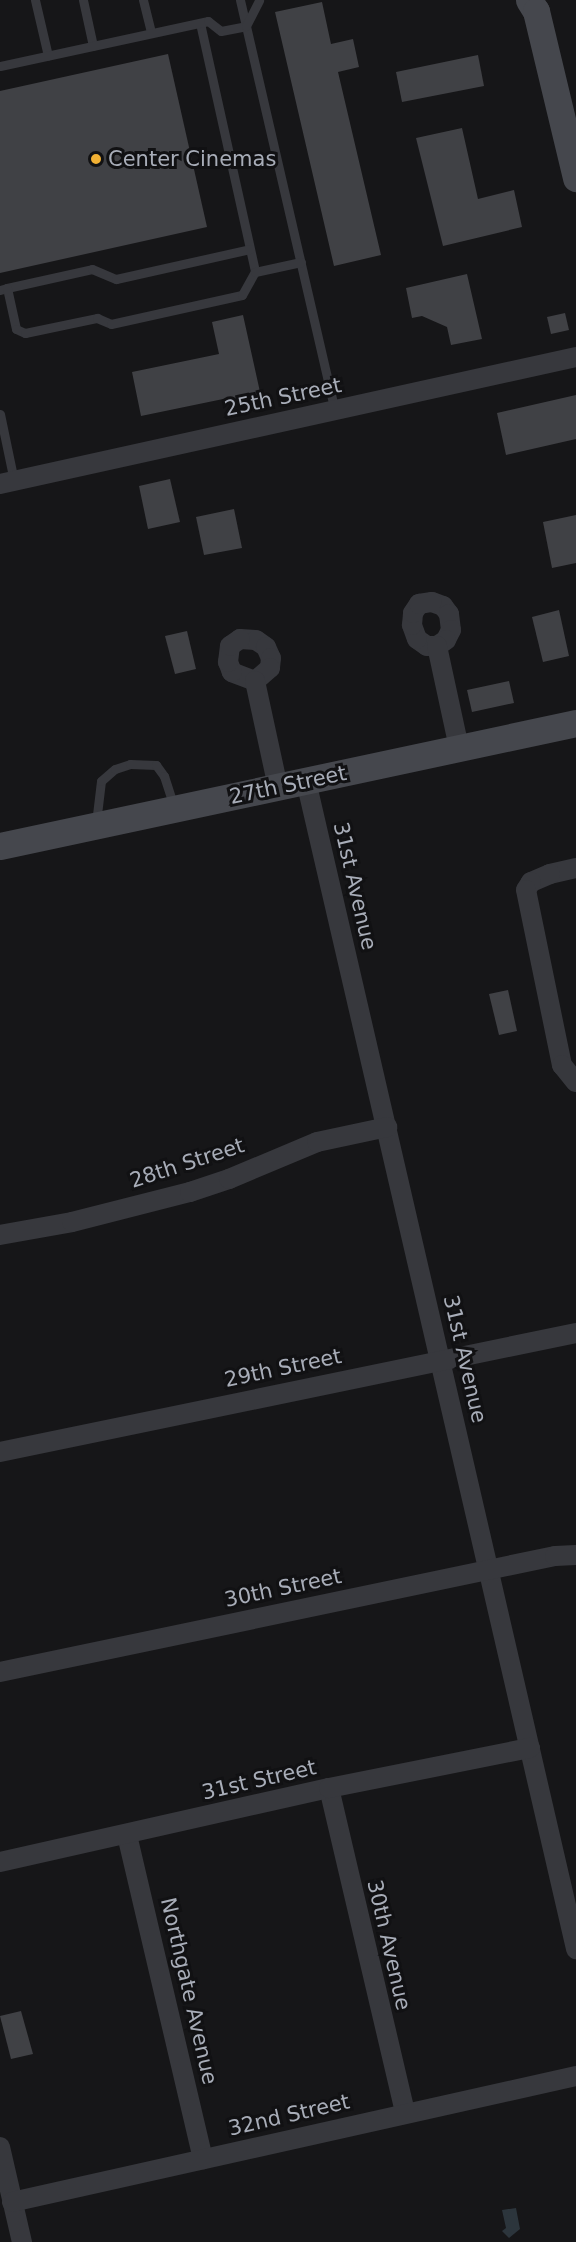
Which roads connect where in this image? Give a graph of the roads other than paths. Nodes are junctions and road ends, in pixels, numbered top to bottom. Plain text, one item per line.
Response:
1 (35, 0) edge
2 (82, 0) edge
3 (143, 0) edge
4 (240, 0) edge
5 (259, 0) edge
6 (534, 4) edge
7 (200, 23) junction
8 (246, 26) junction
9 (151, 33) junction
10 (93, 46) junction
11 (48, 56) junction
12 (1, 63) edge
13 (576, 178) edge
14 (250, 249) junction
15 (301, 262) junction
16 (255, 272) junction
17 (4, 289) edge
18 (576, 357) edge
19 (335, 410) junction
20 (0, 414) edge
21 (1, 427) edge
22 (7, 483) edge
23 (437, 646) dead end
24 (255, 681) dead end
25 (576, 723) edge
26 (459, 748) junction
27 (306, 781) junction
28 (278, 787) junction
29 (174, 809) junction
30 (96, 826) junction
31 (0, 846) edge
32 (576, 868) edge
33 (576, 1082) edge
34 (387, 1127) junction
35 (0, 1235) edge
36 (576, 1333) edge
37 (440, 1360) junction
38 (0, 1452) edge
39 (576, 1555) edge
40 (490, 1571) junction
41 (0, 1672) edge
42 (530, 1748) junction
43 (329, 1788) junction
44 (127, 1834) junction
45 (0, 1862) edge
46 (576, 1949) edge
47 (576, 2076) edge
48 (405, 2113) junction
49 (0, 2147) edge
50 (203, 2159) junction
51 (12, 2202) junction
52 (22, 2242) edge

1 - 11 lane
2 - 10 lane
3 - 9 lane
4 - 8 lane
5 - 8 lane
6 - 13 street
7 - 8 lane
7 - 9 lane
7 - 14 lane
8 - 15 lane
9 - 10 lane
10 - 11 lane
11 - 12 lane
14 - 16 lane
14 - 17 lane
15 - 16 lane
15 - 19 lane
16 - 17 lane
18 - 19 street, 25th Street
19 - 22 street, 25th Street
20 - 21 lane
21 - 22 lane
23 - 26 street
24 - 28 street
25 - 26 street, 27th Street
26 - 27 street, 27th Street
27 - 28 street, 27th Street
27 - 34 street, 31st Avenue
28 - 29 street, 27th Street
29 - 30 street, 27th Street
29 - 30 lane
30 - 31 street, 27th Street
32 - 33 street
34 - 35 street, 28th Street
34 - 37 street, 31st Avenue
36 - 37 street, 29th Street
37 - 38 street, 29th Street
37 - 40 street, 31st Avenue
39 - 40 street, 30th Street
40 - 41 street, 30th Street
40 - 42 street, 31st Avenue
42 - 43 street, 31st Street
42 - 46 street, 31st Avenue
43 - 44 street, 31st Street
43 - 48 street, 30th Avenue
44 - 45 street, 31st Street
44 - 50 street, Northgate Avenue
47 - 48 street, 32nd Street
48 - 50 street, 32nd Street
49 - 51 street
50 - 51 street, 32nd Street
51 - 52 street

